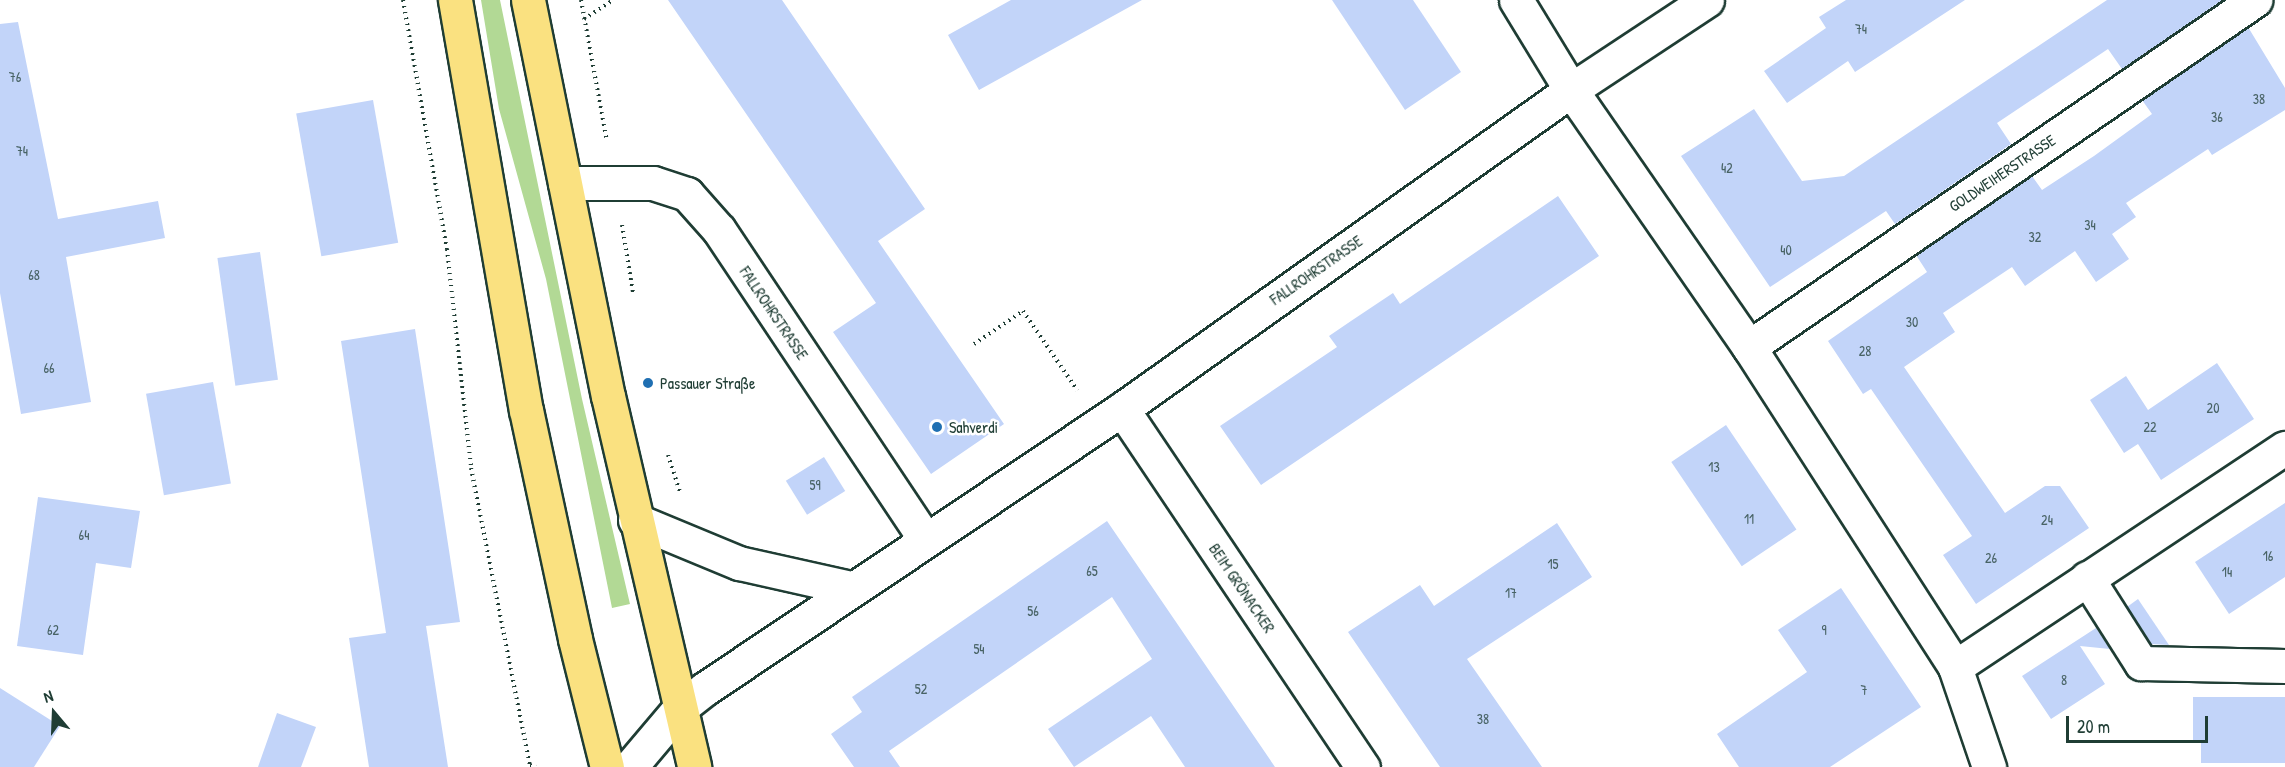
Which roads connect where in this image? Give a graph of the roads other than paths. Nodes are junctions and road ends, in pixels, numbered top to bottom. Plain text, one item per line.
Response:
1 (455, 0) edge
2 (528, 0) edge
3 (1516, 0) edge
4 (1707, 0) edge
5 (2255, 0) edge
6 (1571, 90) junction
7 (565, 183) junction
8 (1749, 347) junction
9 (1110, 416) junction
10 (2285, 448) edge
11 (635, 520) junction
12 (924, 539) junction
13 (2087, 578) junction
14 (851, 588) junction
15 (2285, 666) edge
16 (1955, 667) junction
17 (679, 709) junction
18 (607, 767) edge
19 (630, 767) edge
20 (694, 767) edge
21 (1363, 767) edge
22 (1989, 767) edge

1 - 18 main road
2 - 7 main road
3 - 6 street
4 - 6 street, FALLROHRSTRASSE
5 - 8 street, GOLDWEIHERSTRASSE
6 - 8 street
6 - 9 street, FALLROHRSTRASSE
7 - 11 main road
7 - 12 street, FALLROHRSTRASSE
8 - 16 street
9 - 12 street, FALLROHRSTRASSE
9 - 21 street, BEIM GRÖNACKER
10 - 13 street
11 - 14 street
11 - 17 main road
12 - 14 street, FALLROHRSTRASSE
13 - 15 street
13 - 16 street
14 - 17 street, FALLROHRSTRASSE
16 - 22 street
17 - 19 street, FALLROHRSTRASSE
17 - 20 main road

